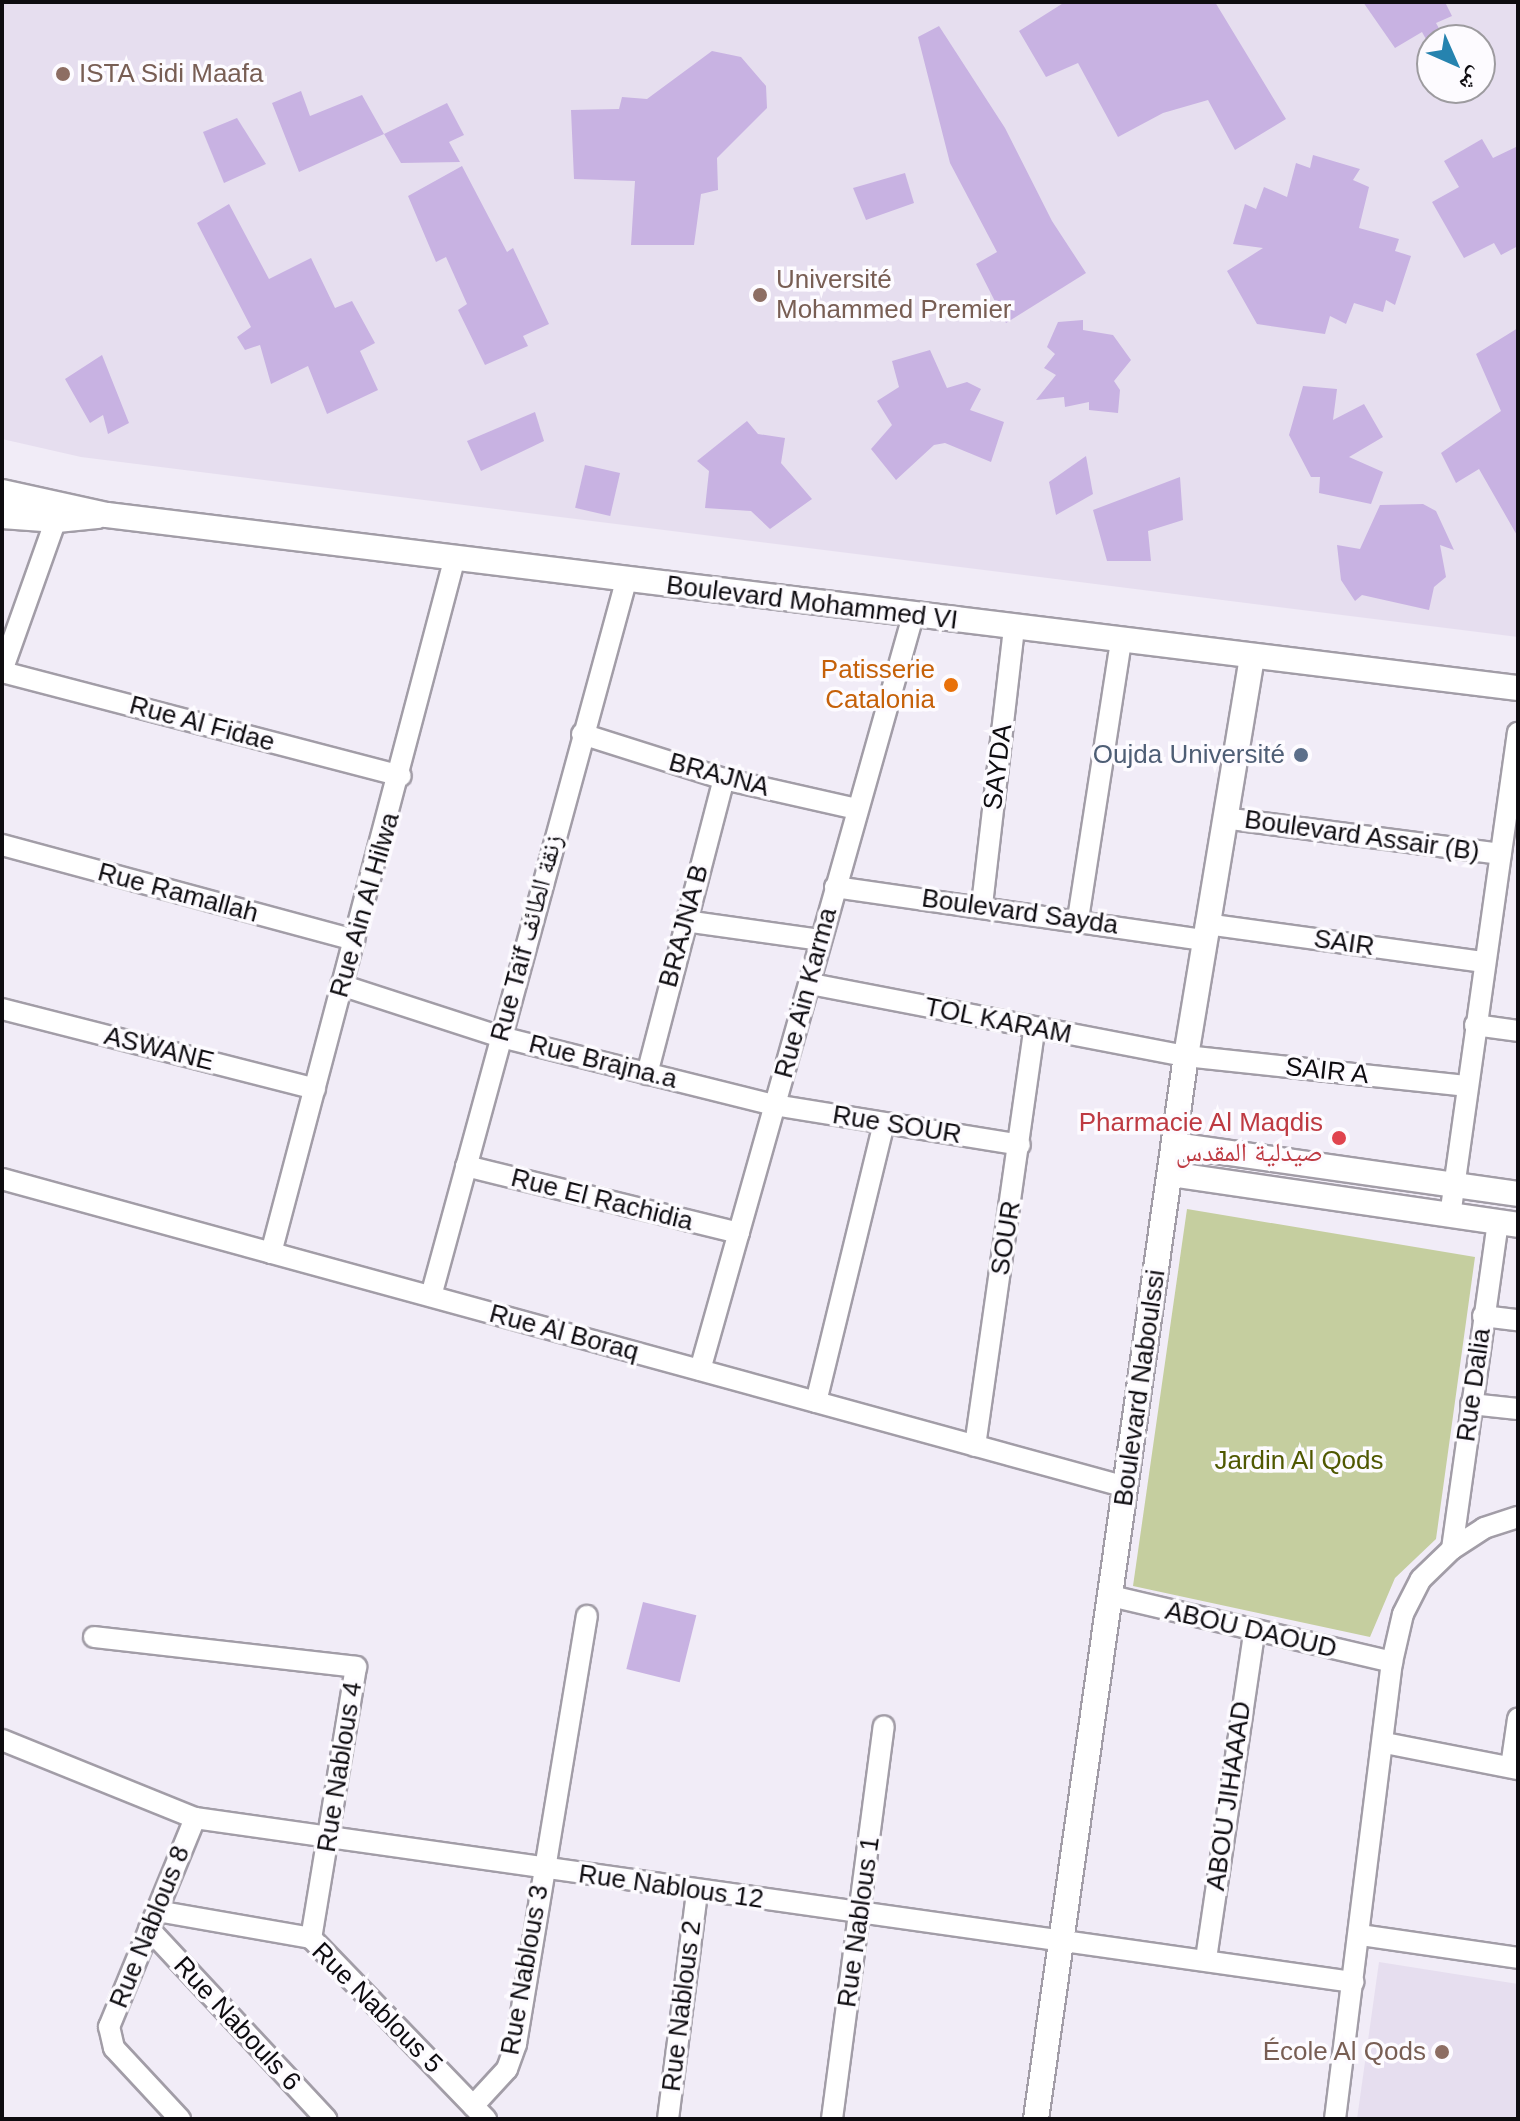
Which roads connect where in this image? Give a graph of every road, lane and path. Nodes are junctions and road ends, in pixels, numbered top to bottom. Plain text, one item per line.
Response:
1 (2, 492) edge
2 (59, 511) junction
3 (2, 516) edge
4 (455, 557) junction
5 (626, 581) junction
6 (913, 616) junction
7 (1014, 628) junction
8 (1121, 641) junction
9 (1252, 658) junction
10 (2, 672) edge
11 (1518, 688) edge
12 (1518, 733) edge
13 (582, 734) junction
14 (401, 776) junction
15 (724, 779) junction
16 (857, 809) junction
17 (1224, 818) junction
18 (2, 845) edge
19 (1505, 869) edge
20 (835, 887) junction
21 (982, 905) junction
22 (1078, 919) junction
23 (685, 921) junction
24 (1205, 932) junction
25 (354, 940) junction
26 (820, 940) junction
27 (1483, 962) junction
28 (811, 984) junction
29 (341, 985) junction
30 (2, 1009) edge
31 (1475, 1025) junction
32 (1034, 1029) junction
33 (1518, 1031) edge
34 (501, 1037) junction
35 (1186, 1056) junction
36 (647, 1074) junction
37 (1467, 1086) junction
38 (315, 1089) junction
39 (774, 1105) junction
40 (884, 1123) junction
41 (1020, 1145) junction
42 (1174, 1145) junction
43 (466, 1166) junction
44 (1170, 1174) junction
45 (2, 1179) edge
46 (1454, 1184) junction
47 (1518, 1194) edge
48 (1450, 1216) junction
49 (1508, 1224) edge
50 (739, 1233) junction
51 (271, 1253) junction
52 (431, 1296) junction
53 (1483, 1316) junction
54 (1518, 1320) edge
55 (700, 1370) junction
56 (816, 1402) junction
57 (1471, 1404) junction
58 (1518, 1409) edge
59 (975, 1446) junction
60 (1126, 1487) junction
61 (1518, 1517) edge
62 (1452, 1549) junction
63 (1111, 1596) junction
64 (587, 1616) dead end
65 (1254, 1633) junction
66 (94, 1637) dead end
67 (1392, 1662) junction
68 (1518, 1719) edge
69 (884, 1726) dead end
70 (2, 1740) edge
71 (1385, 1743) junction
72 (1515, 1768) edge
73 (195, 1818) junction
74 (330, 1835) junction
75 (543, 1870) junction
76 (697, 1892) junction
77 (861, 1910) junction
78 (153, 1920) junction
79 (1361, 1935) junction
80 (1062, 1937) junction
81 (311, 1938) junction
82 (1518, 1958) edge
83 (1206, 1959) junction
84 (1353, 1982) junction
85 (479, 2112) edge
86 (180, 2119) edge
87 (326, 2119) edge
88 (668, 2119) edge
89 (832, 2119) edge
90 (1036, 2119) edge
91 (1335, 2119) edge

1 - 2 street, Boulevard Mohammed VI
2 - 3 street, Boulevard Mohammed VI
2 - 4 street, Boulevard Mohammed VI
2 - 10 street
4 - 5 street, Boulevard Mohammed VI
4 - 14 street, Rue Ain Al Hilwa
5 - 6 street, Boulevard Mohammed VI
5 - 13 street, Rue Taïf زنقة الطائف
6 - 7 street, Boulevard Mohammed VI
6 - 16 street, Rue Ain Karma
7 - 8 street, Boulevard Mohammed VI
7 - 21 street, SAYDA
8 - 9 street, Boulevard Mohammed VI
8 - 22 street
9 - 11 street, Boulevard Mohammed VI
9 - 17 street, Boulevard Naboulssi
10 - 14 street, Rue Al Fidae
12 - 19 street
13 - 15 street, BRAJNA
13 - 34 street, Rue Taïf زنقة الطائف
14 - 25 street, Rue Ain Al Hilwa
15 - 16 street, BRAJNA
15 - 23 street, BRAJNA B
16 - 20 street, Rue Ain Karma
17 - 19 street, Boulevard Assair (B)
17 - 24 street, Boulevard Naboulssi
18 - 25 street, Rue Ramallah
19 - 27 street
20 - 21 street, Boulevard Sayda
20 - 26 street, Rue Ain Karma
21 - 22 street, Boulevard Sayda
22 - 24 street, Boulevard Sayda
23 - 26 street
23 - 36 street, BRAJNA B
24 - 27 street, SAIR
24 - 35 street, Boulevard Naboulssi
25 - 29 street, Rue Ain Al Hilwa
26 - 28 street, Rue Ain Karma
27 - 31 street
28 - 32 street, TOL KARAM
28 - 39 street, Rue Ain Karma
29 - 34 street, Rue Brajna.a
29 - 38 street, Rue Ain Al Hilwa
30 - 38 street, ASWANE
31 - 33 street
31 - 37 street
32 - 35 street, TOL KARAM
32 - 41 street, SOUR
34 - 36 street, Rue Brajna.a
34 - 43 street, Rue Taïf زنقة الطائف
35 - 37 street, SAIR A
35 - 42 street, Boulevard Naboulssi
36 - 39 street, Rue Brajna.a
37 - 46 street
38 - 51 street, Rue Ain Al Hilwa
39 - 40 street, Rue SOUR
39 - 50 street, Rue Ain Karma
40 - 41 street, Rue SOUR
40 - 56 street
41 - 59 street, SOUR
42 - 44 street, Boulevard Naboulssi
42 - 46 street
43 - 50 street, Rue El Rachidia
43 - 52 street, Rue Taïf زنقة الطائف
44 - 48 street
44 - 60 street, Boulevard Naboulssi
45 - 51 street, Rue Al Boraq
46 - 47 street
46 - 48 street
48 - 49 street
49 - 53 street, Rue Dalia
50 - 55 street, Rue Ain Karma
51 - 52 street, Rue Al Boraq
52 - 55 street, Rue Al Boraq
53 - 54 street
53 - 57 street, Rue Dalia
55 - 56 street, Rue Al Boraq
56 - 59 street, Rue Al Boraq
57 - 58 street
57 - 62 street, Rue Dalia
59 - 60 street, Rue Al Boraq
60 - 63 street, Boulevard Naboulssi
61 - 62 street
62 - 67 street
63 - 65 street, ABOU DAOUD
63 - 80 street, Boulevard Naboulssi
64 - 75 street, Rue Nablous 3
65 - 67 street, ABOU DAOUD
65 - 83 street, ABOU JIHAAAD
66 - 74 street, Rue Nablous 4
67 - 71 street
68 - 72 street
69 - 77 street, Rue Nablous 1
70 - 73 street, Rue Nablous 12
71 - 72 street
71 - 79 street
73 - 74 street, Rue Nablous 12
73 - 78 street, Rue Nablous 8
74 - 75 street, Rue Nablous 12
74 - 81 street, Rue Nablous 4
75 - 76 street, Rue Nablous 12
75 - 85 street, Rue Nablous 3
76 - 77 street, Rue Nablous 12
76 - 88 street, Rue Nablous 2
77 - 80 street, Rue Nablous 12
77 - 89 street, Rue Nablous 1
78 - 81 street, Rue Nablous 5
78 - 86 street, Rue Nablous 8
78 - 87 street, Rue Nabouls 6
79 - 82 street
79 - 84 street
80 - 83 street, Rue Nablous 12
80 - 90 street, Boulevard Naboulssi
81 - 85 street, Rue Nablous 5
83 - 84 street, Rue Nablous 12
84 - 91 street

